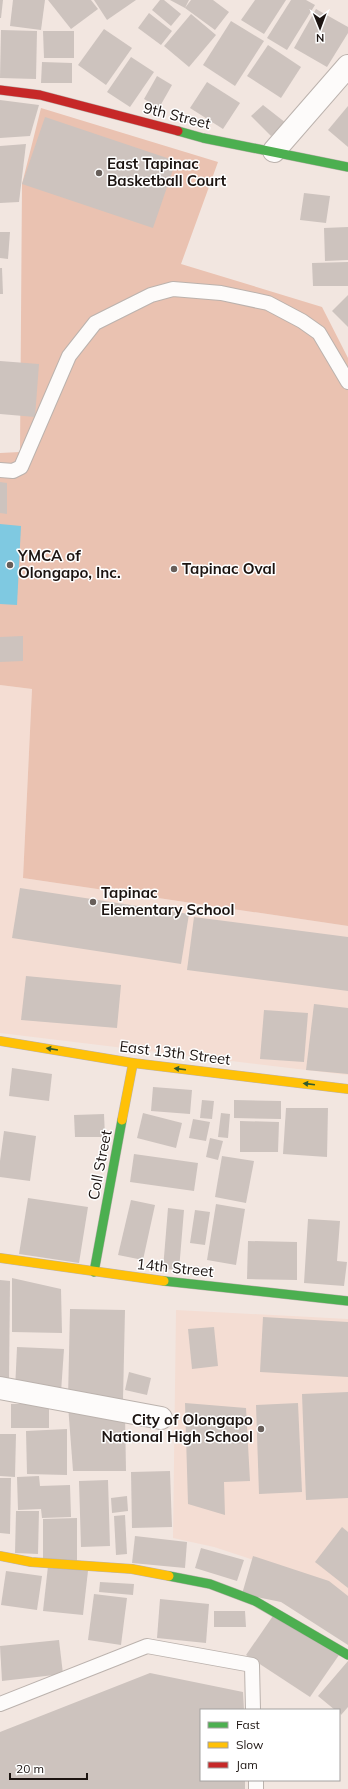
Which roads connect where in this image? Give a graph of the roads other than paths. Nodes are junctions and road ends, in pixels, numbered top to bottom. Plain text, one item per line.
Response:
1 (348, 66) edge
2 (0, 90) edge
3 (274, 151) junction
4 (348, 168) edge
5 (348, 382) edge
6 (0, 470) edge
7 (0, 1041) edge
8 (133, 1063) junction
9 (348, 1089) edge
10 (0, 1258) edge
11 (94, 1272) junction
12 (348, 1301) edge
13 (0, 1388) edge
14 (161, 1418) dead end
15 (0, 1556) edge
16 (348, 1655) edge
17 (0, 1704) edge
18 (253, 1709) edge

1 - 3 street
2 - 3 street, 9th Street
3 - 4 street, 9th Street
5 - 6 lane
8 -> 7 street, East 13th Street
9 -> 8 street, East 13th Street
8 - 11 street, Coll Street
10 - 11 street, 14th Street
11 - 12 street, 14th Street
13 - 14 street
15 - 16 street
17 - 18 lane

